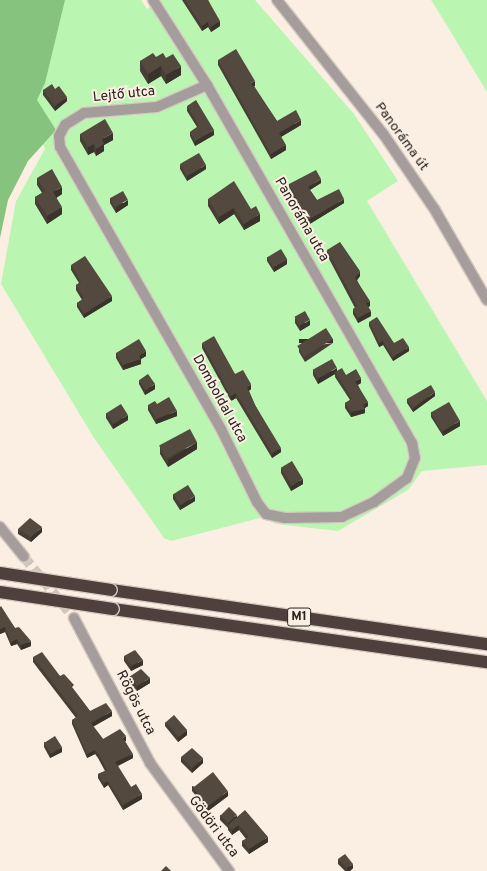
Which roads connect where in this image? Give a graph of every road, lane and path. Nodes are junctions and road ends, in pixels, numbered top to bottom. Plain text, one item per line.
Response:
1 (153, 0) edge
2 (277, 0) edge
3 (207, 85) junction
4 (60, 147) joint
5 (487, 300) edge
6 (416, 458) joint
7 (0, 528) edge
8 (24, 557) tunnel mouth
9 (0, 574) edge
10 (0, 592) edge
11 (74, 618) tunnel mouth
12 (487, 644) edge
13 (487, 662) edge
14 (174, 799) joint
15 (229, 871) edge

1 - 3 street, Panoráma utca
2 - 5 street, Panoráma út
3 - 4 street, Lejtő utca
3 - 6 street, Panoráma utca
4 - 6 street, Domboldal utca
7 - 8 street
9 - 12 highway, M1, bridge
10 - 13 highway, M1, bridge
11 - 14 street, Rögös utca
14 - 15 street, Gödöri utca

